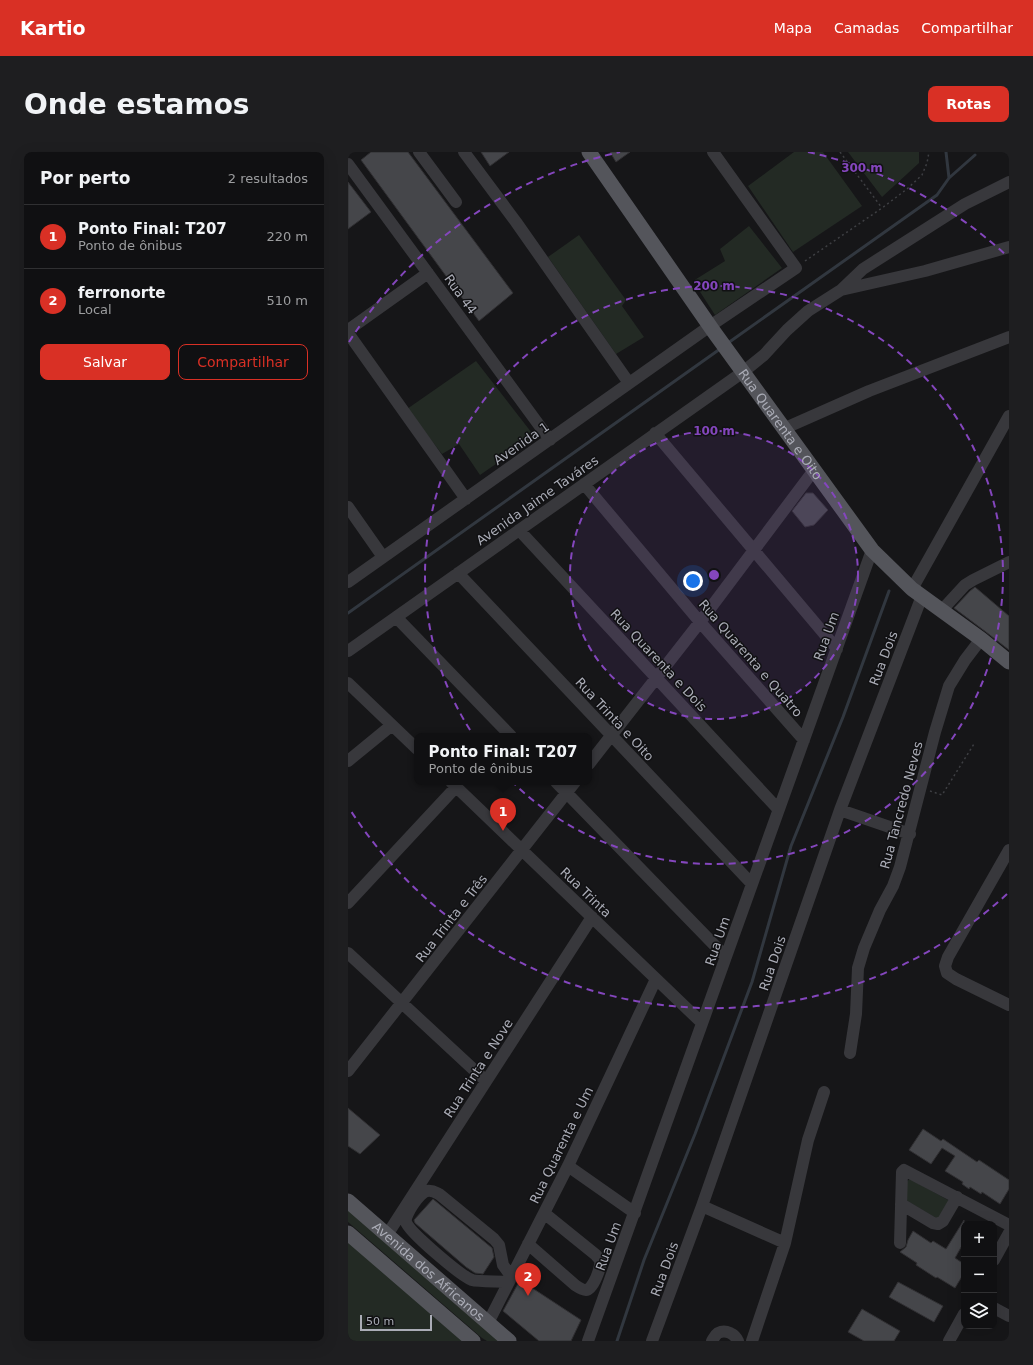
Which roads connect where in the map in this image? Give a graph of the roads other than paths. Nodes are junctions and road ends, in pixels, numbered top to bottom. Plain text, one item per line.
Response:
1 (419, 152) edge
2 (464, 152) edge
3 (590, 152) edge
4 (713, 152) edge
5 (348, 164) edge
6 (1009, 182) edge
7 (456, 202) dead end
8 (1009, 248) edge
9 (428, 273) junction
10 (841, 290) junction
11 (712, 329) junction
12 (348, 330) edge
13 (348, 333) edge
14 (1009, 337) edge
15 (743, 372) junction
16 (629, 383) junction
17 (1009, 416) edge
18 (783, 429) junction
19 (656, 433) junction
20 (550, 440) junction
21 (814, 470) junction
22 (584, 484) junction
23 (466, 499) junction
24 (348, 507) edge
25 (519, 530) junction
26 (754, 550) junction
27 (872, 550) junction
28 (383, 557) junction
29 (1009, 562) edge
30 (458, 573) junction
31 (348, 582) edge
32 (917, 592) junction
33 (942, 610) junction
34 (396, 617) junction
35 (700, 622) junction
36 (981, 639) junction
37 (837, 649) junction
38 (348, 651) edge
39 (1009, 662) edge
40 (656, 678) junction
41 (348, 683) edge
42 (392, 725) junction
43 (508, 733) edge
44 (611, 735) junction
45 (804, 740) junction
46 (414, 746) edge
47 (592, 760) edge
48 (348, 761) edge
49 (453, 785) edge
50 (455, 785) edge
51 (559, 785) edge
52 (573, 785) edge
53 (567, 793) junction
54 (778, 809) junction
55 (840, 810) junction
56 (910, 834) junction
57 (522, 850) junction
58 (1009, 850) edge
59 (752, 883) junction
60 (348, 903) edge
61 (592, 917) junction
62 (348, 952) edge
63 (726, 956) junction
64 (656, 979) junction
65 (1008, 1001) edge
66 (402, 1003) junction
67 (702, 1023) junction
68 (850, 1053) dead end
69 (348, 1071) edge
70 (486, 1081) junction
71 (824, 1092) dead end
72 (568, 1166) junction
73 (957, 1197) junction
74 (348, 1201) edge
75 (901, 1204) junction
76 (702, 1206) junction
77 (544, 1213) junction
78 (635, 1213) junction
79 (1009, 1225) edge
80 (348, 1233) edge
81 (1009, 1233) edge
82 (387, 1235) junction
83 (785, 1243) junction
84 (900, 1243) dead end
85 (528, 1244) junction
86 (996, 1257) edge
87 (510, 1279) junction
88 (997, 1310) edge
89 (1009, 1316) edge
90 (961, 1319) edge
91 (488, 1323) junction
92 (458, 1328) junction
93 (472, 1341) edge
94 (476, 1341) edge
95 (509, 1341) edge
96 (588, 1341) edge
97 (652, 1341) edge
98 (712, 1341) edge
99 (738, 1341) edge
100 (752, 1341) edge
101 (949, 1341) edge

1 - 7 street
2 - 16 street
3 - 11 main road, Rua Quarenta e Oito
4 - 11 street, Avenida 1
5 - 9 street, Rua 44
6 - 10 street
8 - 10 street
9 - 12 street
9 - 20 street, Rua 44
10 - 15 street, Avenida Jaime Taváres
11 - 15 main road, Rua Quarenta e Oito
11 - 16 street, Avenida 1
13 - 23 street
14 - 18 street
15 - 18 main road, Rua Quarenta e Oito
15 - 19 street, Avenida Jaime Taváres
16 - 20 street, Avenida 1
17 - 32 street, Rua Dois
18 - 21 main road, Rua Quarenta e Oito
19 - 22 street, Avenida Jaime Taváres
19 - 26 street
20 - 23 street, Avenida 1
21 - 26 street
21 - 27 main road, Rua Quarenta e Oito
22 - 25 street, Avenida Jaime Taváres
22 - 35 street, Rua Quarenta e Quatro
23 - 28 street, Avenida 1
24 - 28 street
25 - 30 street, Avenida Jaime Taváres
25 - 40 street, Rua Quarenta e Dois
26 - 35 street
26 - 37 street
27 - 32 main road, Rua Quarenta e Oito
27 - 37 street, Rua Um
28 - 31 street, Avenida 1
29 - 33 street
30 - 34 street, Avenida Jaime Taváres
30 - 44 street, Rua Trinta e Oito
32 - 33 main road, Rua Quarenta e Oito
32 - 55 street, Rua Dois
33 - 36 main road, Rua Quarenta e Oito
34 - 38 street, Avenida Jaime Taváres
34 - 43 street
35 - 40 street
35 - 45 street, Rua Quarenta e Quatro
36 - 39 main road, Rua Quarenta e Oito
36 - 56 street, Rua Tancredo Neves
37 - 45 street, Rua Um
40 - 44 street
40 - 54 street, Rua Quarenta e Dois
41 - 42 street
42 - 46 street
42 - 48 street
44 - 47 street
44 - 59 street, Rua Trinta e Oito
45 - 54 street, Rua Um
49 - 60 street
50 - 57 street, Rua Trinta
51 - 53 street
52 - 53 street, Rua Trinta e Três
53 - 57 street, Rua Trinta e Três
53 - 63 street
54 - 59 street, Rua Um
55 - 56 street
55 - 76 street, Rua Dois
56 - 68 street, Rua Tancredo Neves
57 - 61 street, Rua Trinta
57 - 66 street, Rua Trinta e Três
58 - 65 street
59 - 63 street, Rua Um
61 - 64 street, Rua Trinta
61 - 70 street, Rua Trinta e Nove
62 - 66 street
63 - 67 street, Rua Um
64 - 67 street, Rua Trinta
64 - 72 street, Rua Quarenta e Um
66 - 69 street, Rua Trinta e Três
66 - 70 street
67 - 78 street, Rua Um
70 - 82 street, Rua Trinta e Nove
71 - 83 street
72 - 77 street, Rua Quarenta e Um
72 - 78 street
73 - 75 street
73 - 75 street
73 - 79 street
74 - 82 main road, Avenida dos Africanos
75 - 84 street
76 - 83 street
76 - 97 street, Rua Dois
77 - 85 street, Rua Quarenta e Um
77 - 85 street
78 - 96 street, Rua Um
80 - 92 main road, Avenida dos Africanos
81 - 86 street
82 - 91 main road, Avenida dos Africanos
83 - 100 street
85 - 87 street, Rua Quarenta e Um
87 - 87 street
87 - 91 street, Rua Quarenta e Um
88 - 89 street
90 - 101 street
91 - 95 main road, Avenida dos Africanos
92 - 93 main road, Avenida dos Africanos
92 - 94 main road
98 - 99 street

